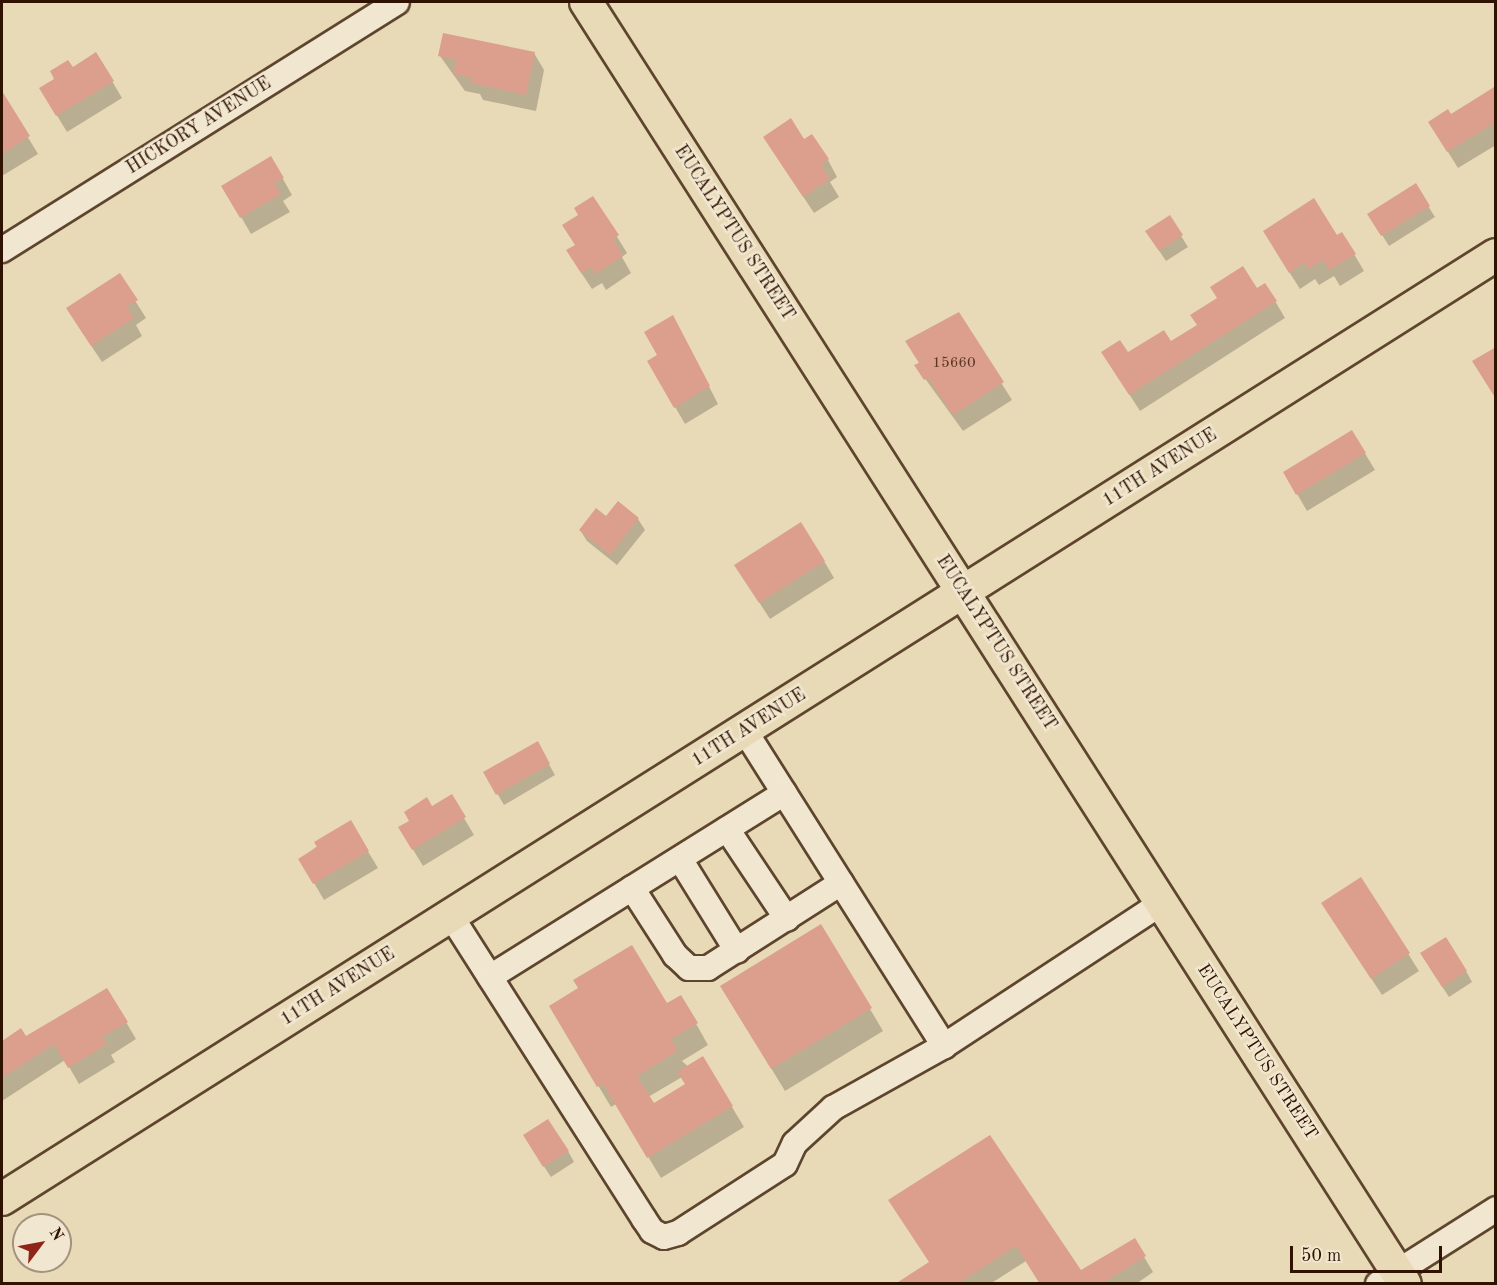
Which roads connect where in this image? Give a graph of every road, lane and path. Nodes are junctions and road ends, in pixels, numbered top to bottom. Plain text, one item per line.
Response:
1 (397, 2) edge
2 (586, 2) edge
3 (2, 250) edge
4 (1496, 255) edge
5 (964, 593) junction
6 (745, 731) junction
7 (784, 793) junction
8 (727, 829) junction
9 (680, 859) junction
10 (841, 883) junction
11 (632, 888) junction
12 (1162, 903) junction
13 (451, 916) junction
14 (787, 919) junction
15 (737, 951) junction
16 (490, 977) junction
17 (944, 1046) junction
18 (2, 1199) edge
19 (1496, 1209) edge
20 (1393, 1280) edge

1 - 3 street, HICKORY AVENUE
2 - 5 main road, EUCALYPTUS STREET
4 - 5 main road, 11TH AVENUE
5 - 6 main road, 11TH AVENUE
5 - 12 main road, EUCALYPTUS STREET
6 - 7 street
6 - 13 main road, 11TH AVENUE
7 - 8 street
7 - 10 street
8 - 9 street
8 - 14 street
9 - 11 street
9 - 15 street
10 - 14 street
10 - 17 street
11 - 15 street
11 - 16 street
12 - 17 street
12 - 20 main road, EUCALYPTUS STREET
13 - 16 street
13 - 18 main road, 11TH AVENUE
14 - 15 street
16 - 17 street
19 - 20 street

